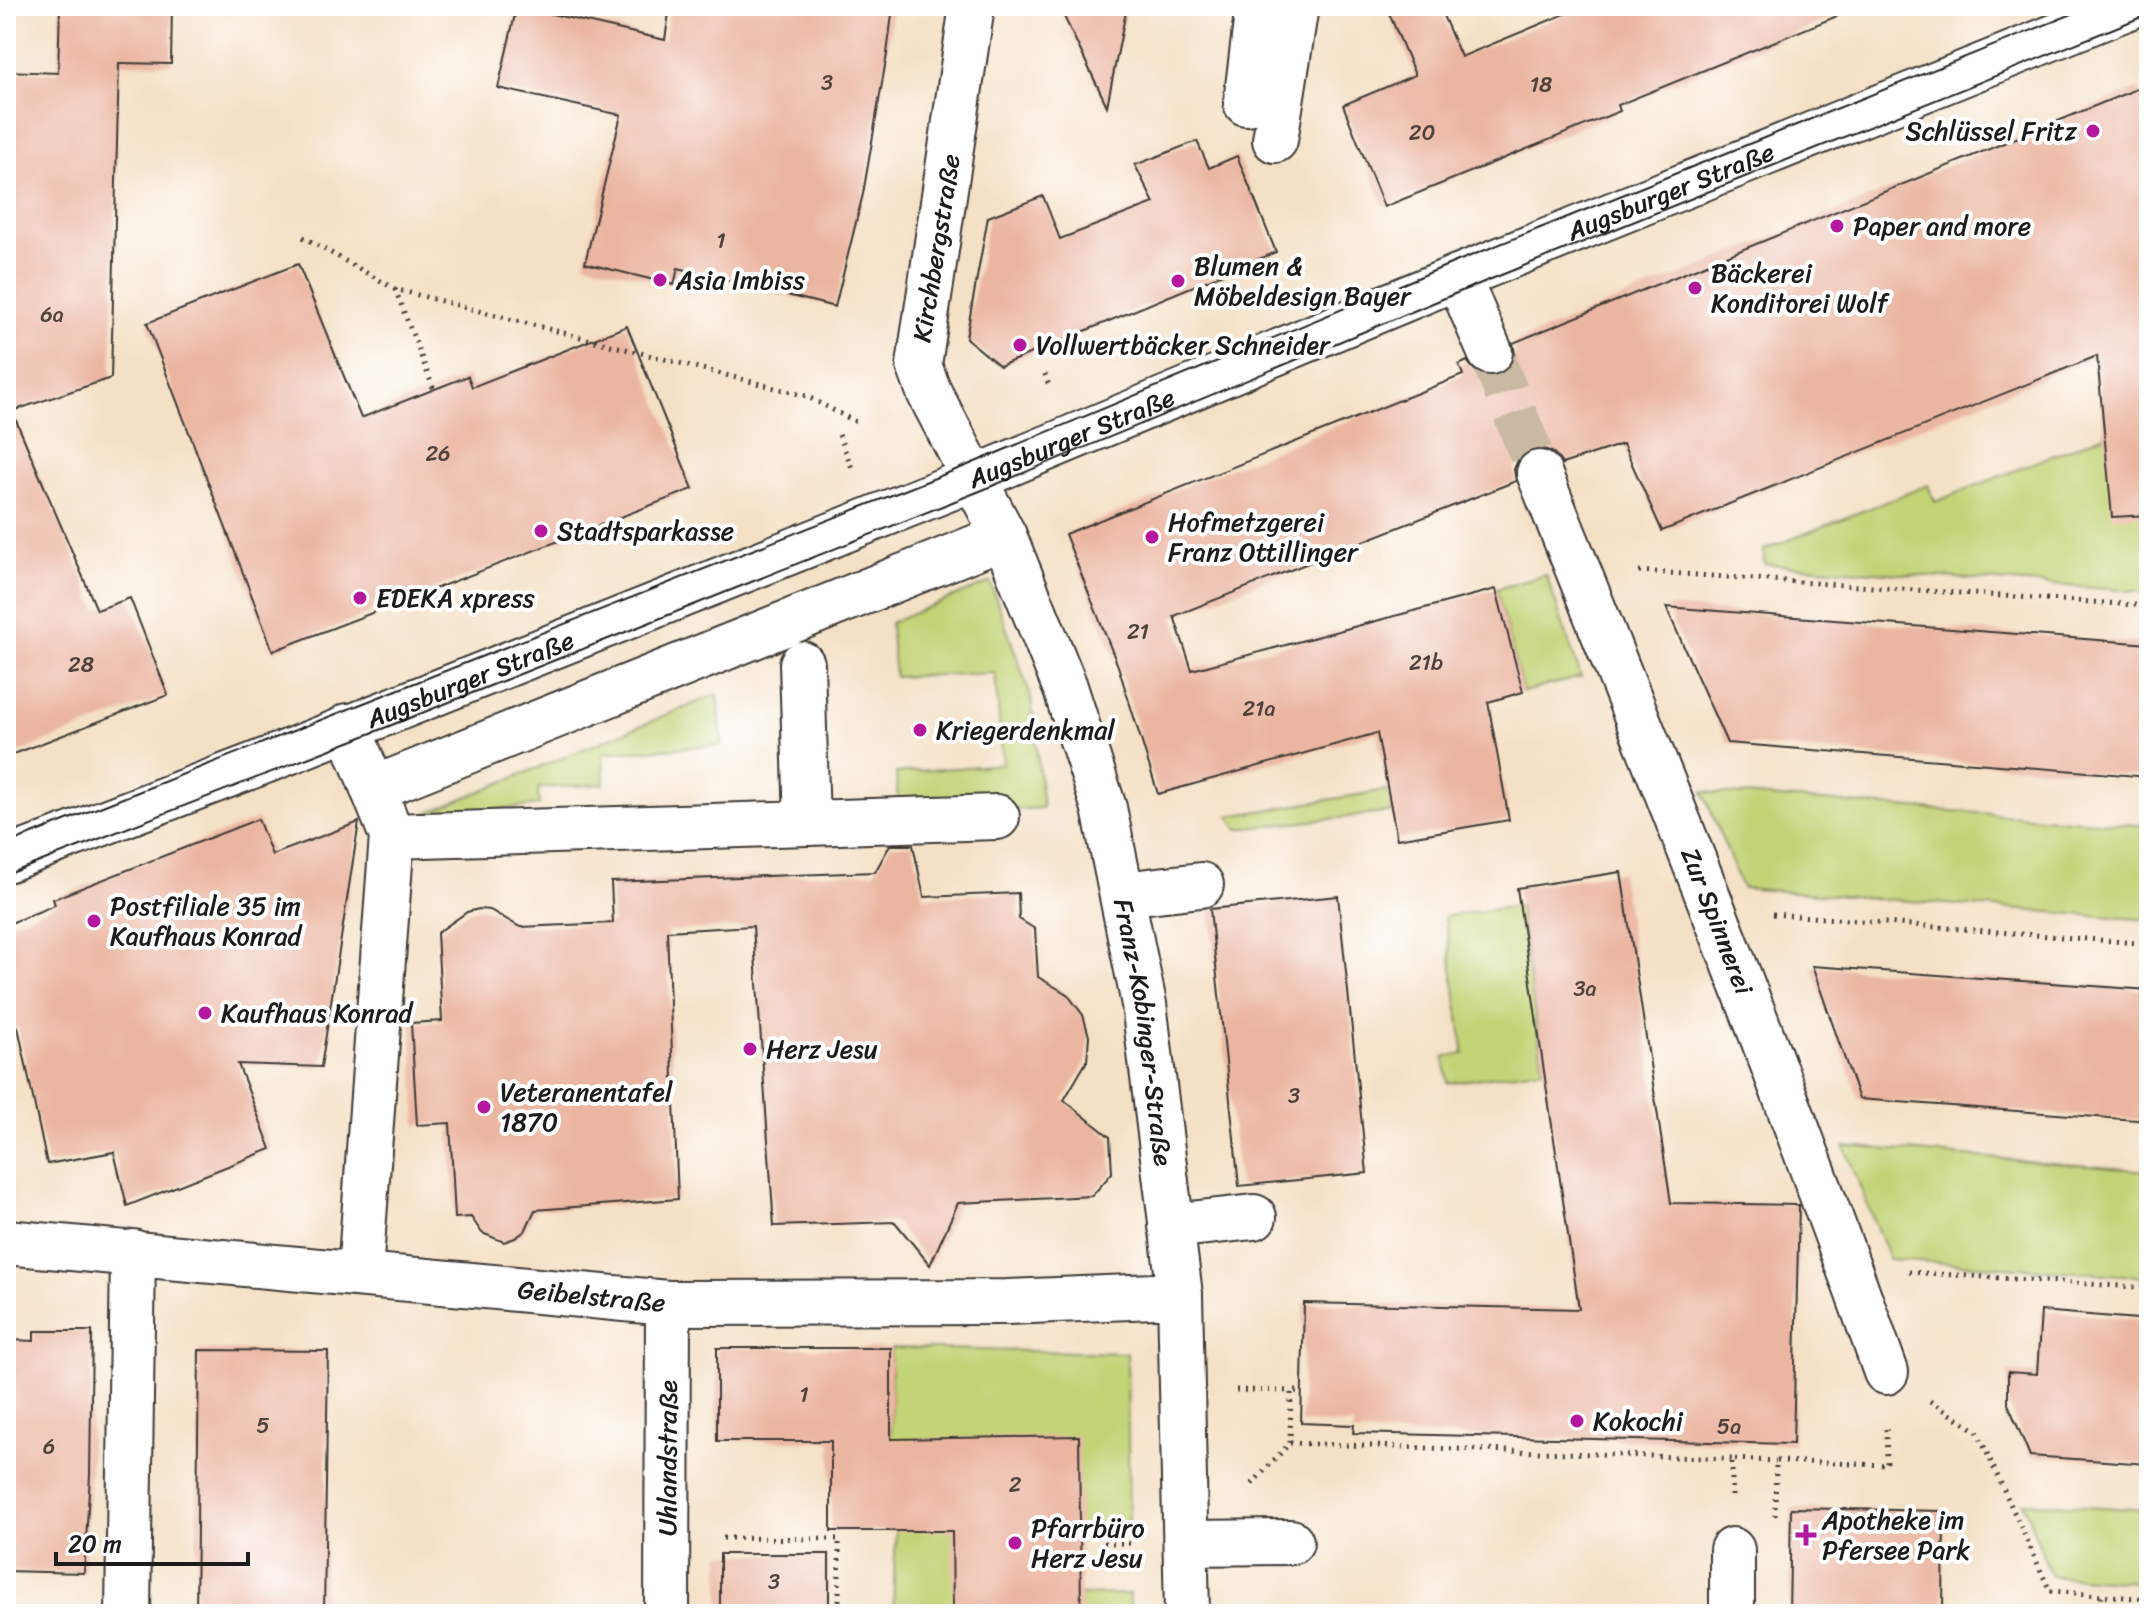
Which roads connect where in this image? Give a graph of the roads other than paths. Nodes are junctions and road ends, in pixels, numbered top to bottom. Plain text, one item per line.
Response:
1 (972, 6) edge
2 (1258, 6) edge
3 (1296, 6) edge
4 (2131, 6) edge
5 (1246, 103) dead end
6 (1275, 140) dead end
7 (1458, 277) junction
8 (1490, 352) tunnel mouth
9 (1539, 473) tunnel mouth
10 (975, 478) junction
11 (1004, 536) junction
12 (801, 646) junction
13 (348, 726) junction
14 (373, 789) junction
15 (997, 817) dead end
16 (807, 823) junction
17 (392, 836) junction
18 (6, 860) edge
19 (1201, 885) dead end
20 (1122, 894) junction
21 (1254, 1217) dead end
22 (1171, 1226) junction
23 (6, 1242) edge
24 (133, 1252) junction
25 (360, 1273) junction
26 (1180, 1295) junction
27 (668, 1303) junction
28 (1886, 1372) road end
29 (1291, 1542) dead end
30 (1186, 1543) junction
31 (1732, 1550) road end
32 (128, 1614) edge
33 (667, 1614) edge
34 (1187, 1614) edge
35 (1732, 1614) edge

1 - 10 street, Kirchbergstraße
2 - 5 street
3 - 6 street
4 - 7 street, Augsburger Straße
7 - 8 street
7 - 10 street, Augsburger Straße
9 - 28 street, Zur Spinnerei
10 - 11 street, Franz-Kobinger-Straße
10 - 13 street, Augsburger Straße
11 - 12 street
11 - 20 street, Franz-Kobinger-Straße
12 - 14 street
12 - 16 street
13 - 14 street
13 - 18 street, Augsburger Straße
14 - 17 street
15 - 16 street
16 - 17 street
17 - 25 street
19 - 20 street
20 - 22 street, Franz-Kobinger-Straße
21 - 22 street
22 - 26 street, Franz-Kobinger-Straße
23 - 24 street, Geibelstraße
24 - 25 street, Geibelstraße
24 - 32 street
25 - 27 street, Geibelstraße
26 - 27 street, Geibelstraße
26 - 30 street, Franz-Kobinger-Straße
27 - 33 street, Uhlandstraße
29 - 30 street
30 - 34 street, Franz-Kobinger-Straße
31 - 35 street

